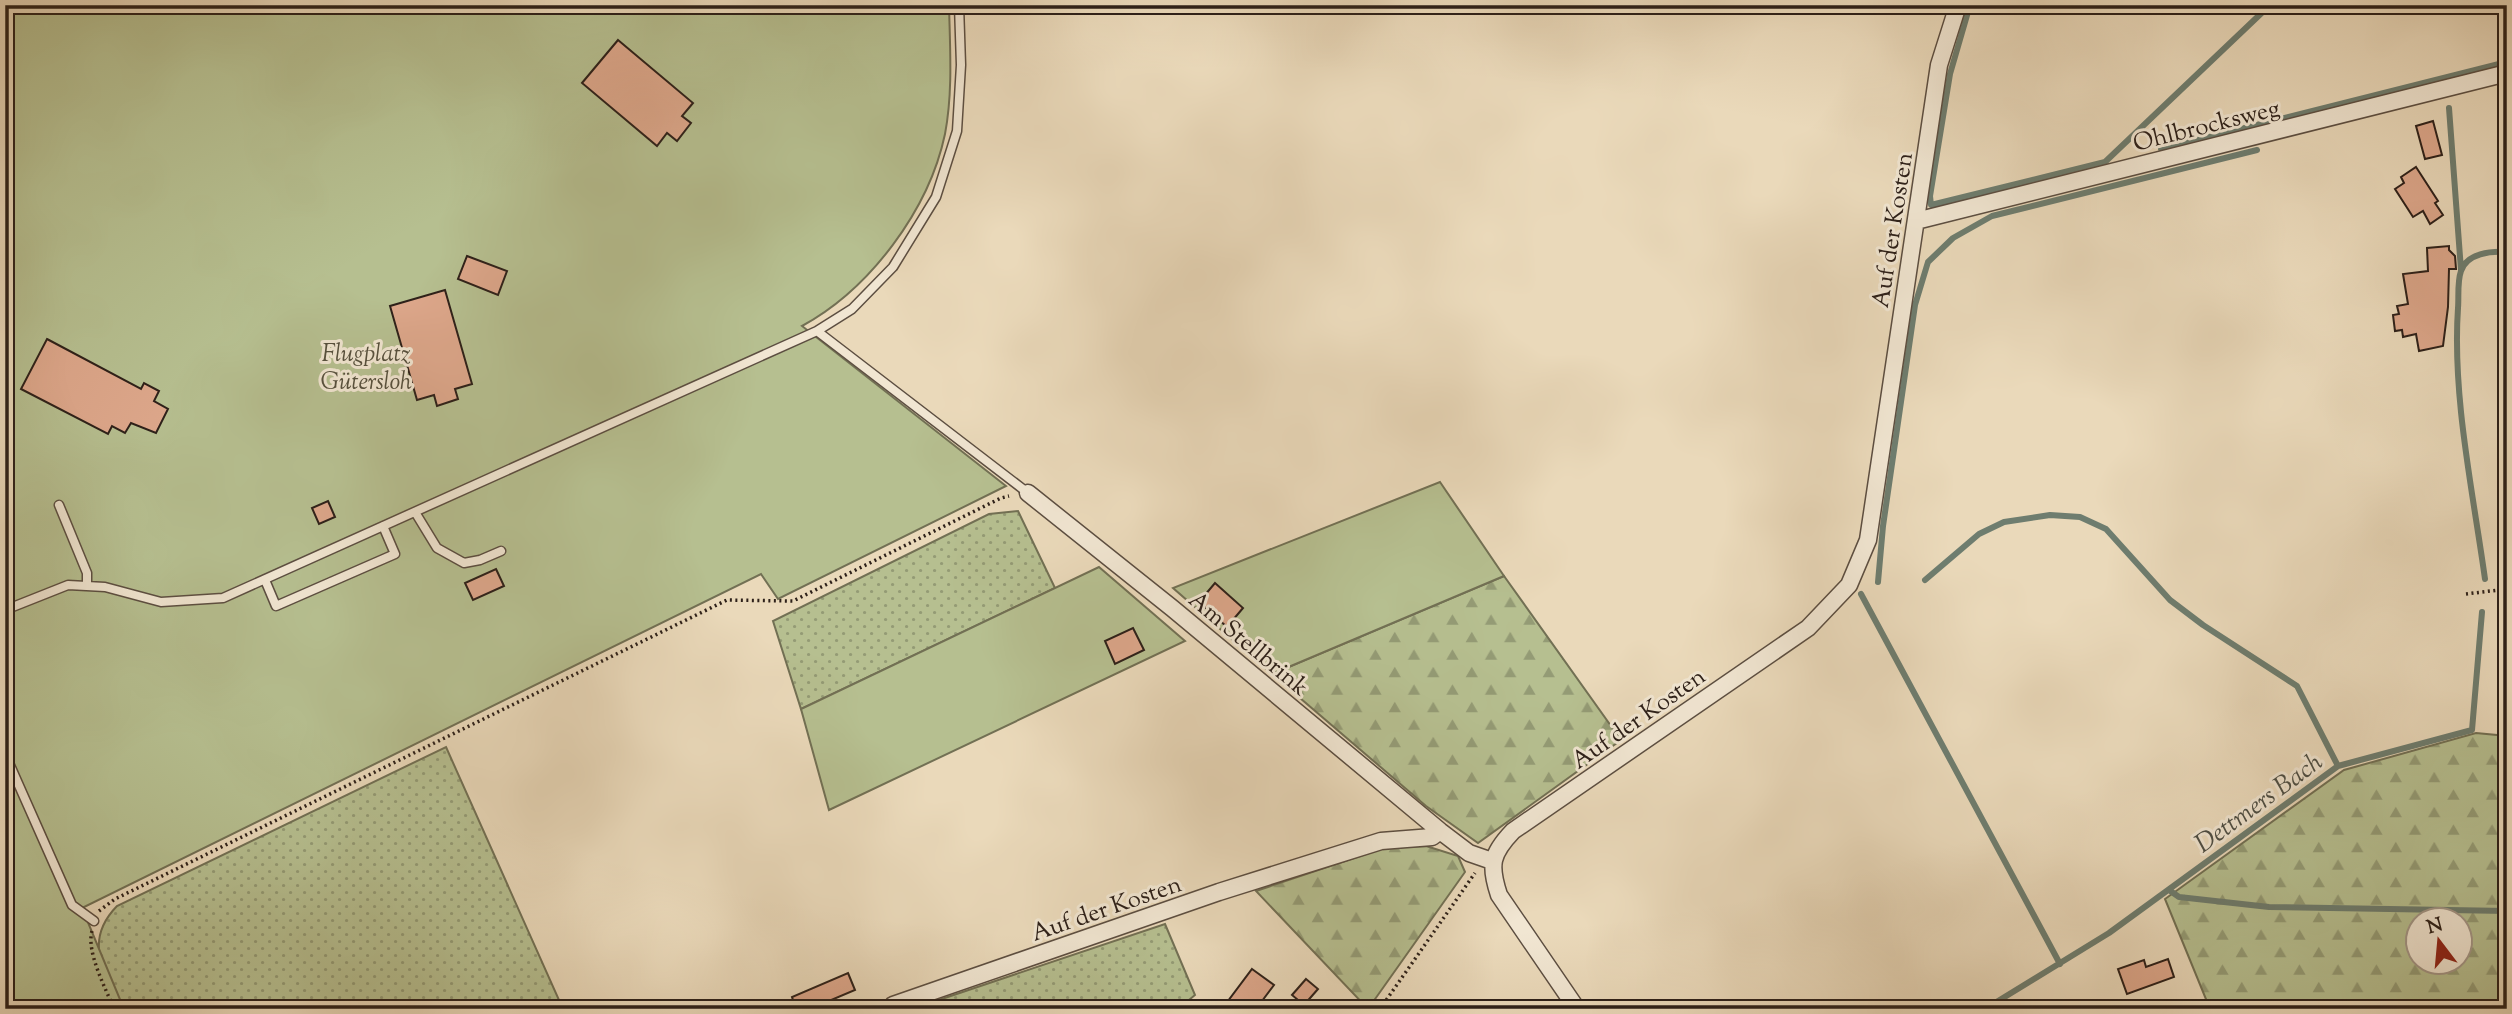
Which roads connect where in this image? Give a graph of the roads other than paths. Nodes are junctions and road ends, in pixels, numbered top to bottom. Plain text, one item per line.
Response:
1 (959, 5) edge
2 (1958, 5) edge
3 (2507, 73) edge
4 (1916, 221) junction
5 (817, 331) junction
6 (1028, 493) joint
7 (59, 505) dead end
8 (415, 512) junction
9 (383, 526) junction
10 (501, 551) dead end
11 (265, 580) junction
12 (87, 586) junction
13 (5, 610) edge
14 (5, 754) edge
15 (1440, 831) junction
16 (1492, 861) junction
17 (94, 920) road end
18 (888, 1007) edge
19 (1577, 1009) edge

1 - 5 lane
2 - 4 street, Auf der Kosten
3 - 4 street, Ohlbrocksweg
4 - 16 street, Auf der Kosten
5 - 6 lane
5 - 8 lane
6 - 15 street, Am Stellbrink
7 - 12 lane
8 - 9 lane
8 - 10 lane
9 - 11 lane
9 - 11 lane
11 - 12 lane
12 - 13 lane
14 - 17 lane
15 - 16 street
15 - 18 street, Auf der Kosten
16 - 19 street

